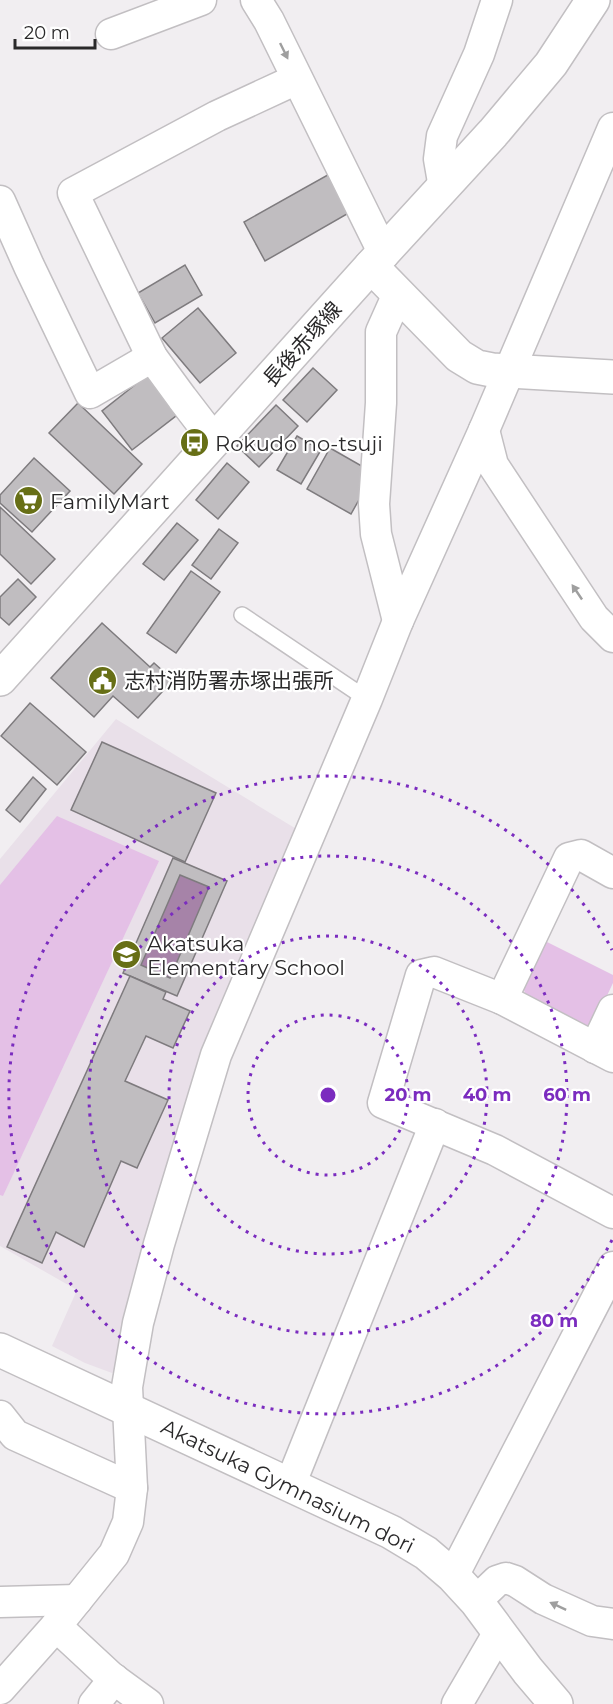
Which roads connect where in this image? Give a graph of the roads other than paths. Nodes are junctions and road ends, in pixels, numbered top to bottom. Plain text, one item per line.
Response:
1 (201, 0) edge
2 (256, 0) edge
3 (497, 0) edge
4 (593, 0) edge
5 (111, 34) dead end
6 (297, 79) junction
7 (613, 128) edge
8 (444, 188) junction
9 (0, 201) edge
10 (377, 260) junction
11 (398, 294) junction
12 (152, 357) junction
13 (509, 371) junction
14 (613, 377) edge
15 (484, 430) junction
16 (215, 441) junction
17 (242, 615) dead end
18 (607, 618) edge
19 (398, 621) junction
20 (0, 679) edge
21 (367, 699) junction
22 (613, 873) edge
23 (502, 999) junction
24 (613, 1010) edge
25 (604, 1052) edge
26 (435, 1124) junction
27 (613, 1213) edge
28 (613, 1267) edge
29 (0, 1350) edge
30 (128, 1409) junction
31 (0, 1416) edge
32 (290, 1485) junction
33 (132, 1488) junction
34 (453, 1576) junction
35 (77, 1600) junction
36 (476, 1601) junction
37 (0, 1602) edge
38 (613, 1624) edge
39 (56, 1626) junction
40 (499, 1632) junction
41 (114, 1679) junction
42 (0, 1689) edge
43 (94, 1704) edge
44 (148, 1704) edge
45 (457, 1704) edge
46 (556, 1704) edge

1 - 5 street
2 -> 6 street
3 - 8 street
4 - 8 street, 長後赤塚線
6 - 10 street
6 - 12 street
7 - 13 street
8 - 10 street, 長後赤塚線
9 - 12 street
10 - 11 street
10 - 16 street, 長後赤塚線
11 - 13 street
11 - 19 street
12 - 16 street
13 - 14 street
13 - 15 street
18 -> 15 street
15 - 19 street
16 - 20 street, 長後赤塚線
17 - 21 lane
19 - 21 street
21 - 30 street
22 - 23 street
23 - 25 street
23 - 26 street
24 - 25 street
26 - 27 street
26 - 32 street
28 - 34 street
29 - 30 street, Akatsuka Gymnasium dori
30 - 32 street, Akatsuka Gymnasium dori
30 - 33 street
31 - 33 street
32 - 34 street, Akatsuka Gymnasium dori
33 - 35 street
34 - 36 street, Akatsuka Gymnasium dori
35 - 37 street
35 - 39 street
38 -> 36 street
36 - 40 street, Akatsuka Gymnasium dori
39 - 41 street
39 - 42 street
40 - 45 street
40 - 46 street, Akatsuka Gymnasium dori
41 - 43 street
41 - 44 street

